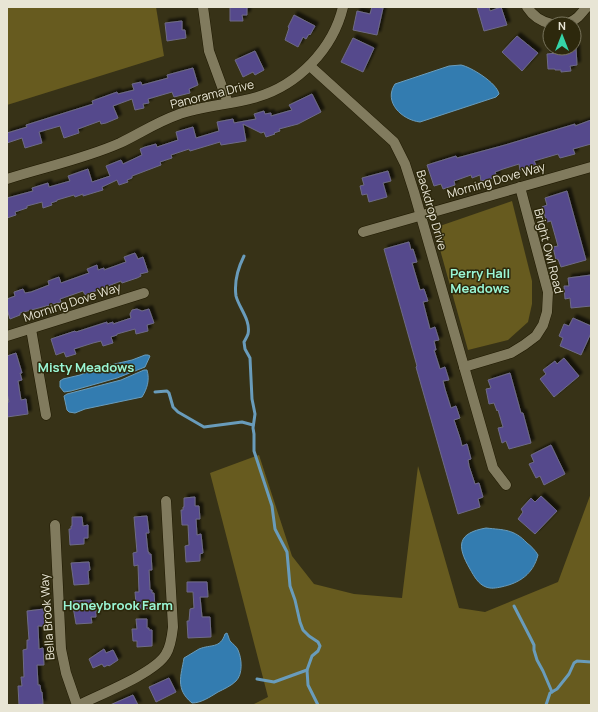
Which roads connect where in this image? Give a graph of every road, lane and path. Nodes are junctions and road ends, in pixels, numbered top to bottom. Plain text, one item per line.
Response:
1 (203, 7) edge
2 (343, 7) edge
3 (527, 7) edge
4 (587, 7) edge
5 (310, 66) junction
6 (228, 103) junction
7 (591, 167) edge
8 (7, 179) edge
9 (520, 187) junction
10 (420, 216) junction
11 (363, 232) dead end
12 (144, 293) dead end
13 (31, 329) junction
14 (7, 336) edge
15 (464, 366) junction
16 (46, 416) dead end
17 (506, 484) dead end
18 (166, 501) dead end
19 (54, 525) dead end
20 (78, 705) edge

1 - 6 street
2 - 5 street, Panorama Drive
3 - 4 street
5 - 6 street, Panorama Drive
5 - 10 street, Backdrop Drive
6 - 8 street, Panorama Drive
7 - 9 street, Morning Dove Way
9 - 10 street, Morning Dove Way
9 - 15 street, Bright Owl Road
10 - 11 street, Morning Dove Way
10 - 15 street, Backdrop Drive
12 - 13 street, Morning Dove Way
13 - 14 street, Morning Dove Way
13 - 16 street
15 - 17 street, Backdrop Drive
18 - 20 street
19 - 20 street, Bella Brook Way

